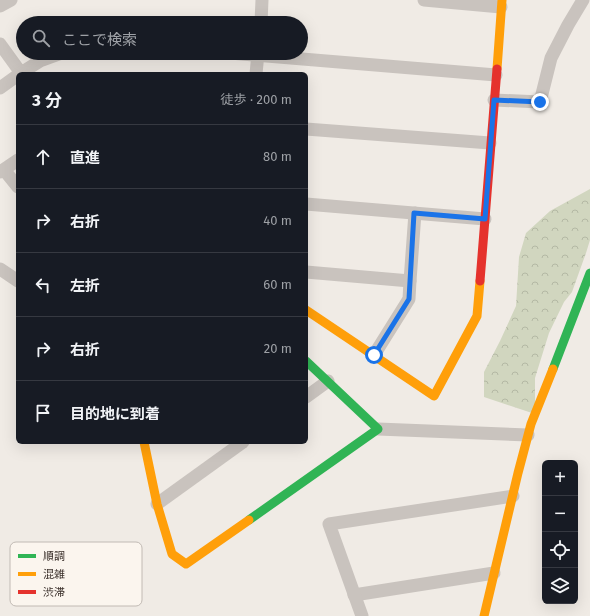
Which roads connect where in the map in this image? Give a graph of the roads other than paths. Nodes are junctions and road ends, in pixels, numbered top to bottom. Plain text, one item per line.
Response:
1 (11, 0) edge
2 (262, 0) edge
3 (424, 0) edge
4 (584, 0) edge
5 (501, 3) edge
6 (0, 6) edge
7 (261, 16) edge
8 (0, 44) edge
9 (308, 58) edge
10 (43, 60) edge
11 (257, 60) edge
12 (19, 72) edge
13 (23, 72) edge
14 (256, 72) edge
15 (496, 75) junction
16 (16, 77) edge
17 (0, 88) edge
18 (494, 100) junction
19 (308, 129) edge
20 (490, 143) junction
21 (16, 161) edge
22 (2, 171) edge
23 (16, 185) edge
24 (308, 204) edge
25 (414, 213) junction
26 (485, 219) junction
27 (0, 269) edge
28 (308, 272) edge
29 (590, 273) edge
30 (16, 280) edge
31 (410, 280) junction
32 (308, 311) edge
33 (374, 355) junction
34 (308, 363) edge
35 (328, 381) junction
36 (308, 396) edge
37 (378, 429) junction
38 (528, 435) junction
39 (144, 444) edge
40 (240, 444) edge
41 (513, 496) junction
42 (157, 504) junction
43 (494, 573) junction
44 (354, 595) junction
45 (362, 616) edge
46 (484, 616) edge

1 - 6 street
2 - 7 street
3 - 5 street
4 - 18 street
5 - 15 street
8 - 12 street
9 - 15 street
10 - 13 street
11 - 14 street
15 - 18 street
16 - 17 street
18 - 20 street
19 - 20 street
20 - 26 street
21 - 22 street
22 - 23 street
24 - 25 street
25 - 26 street
25 - 31 street
26 - 33 street
27 - 30 street
28 - 31 street
29 - 38 street
31 - 33 street
32 - 33 street
34 - 35 street
35 - 36 street
35 - 37 street
37 - 38 street
37 - 42 street
38 - 41 street
39 - 42 street
40 - 42 street
41 - 43 street
41 - 44 street
43 - 44 street
43 - 46 street
44 - 45 street

